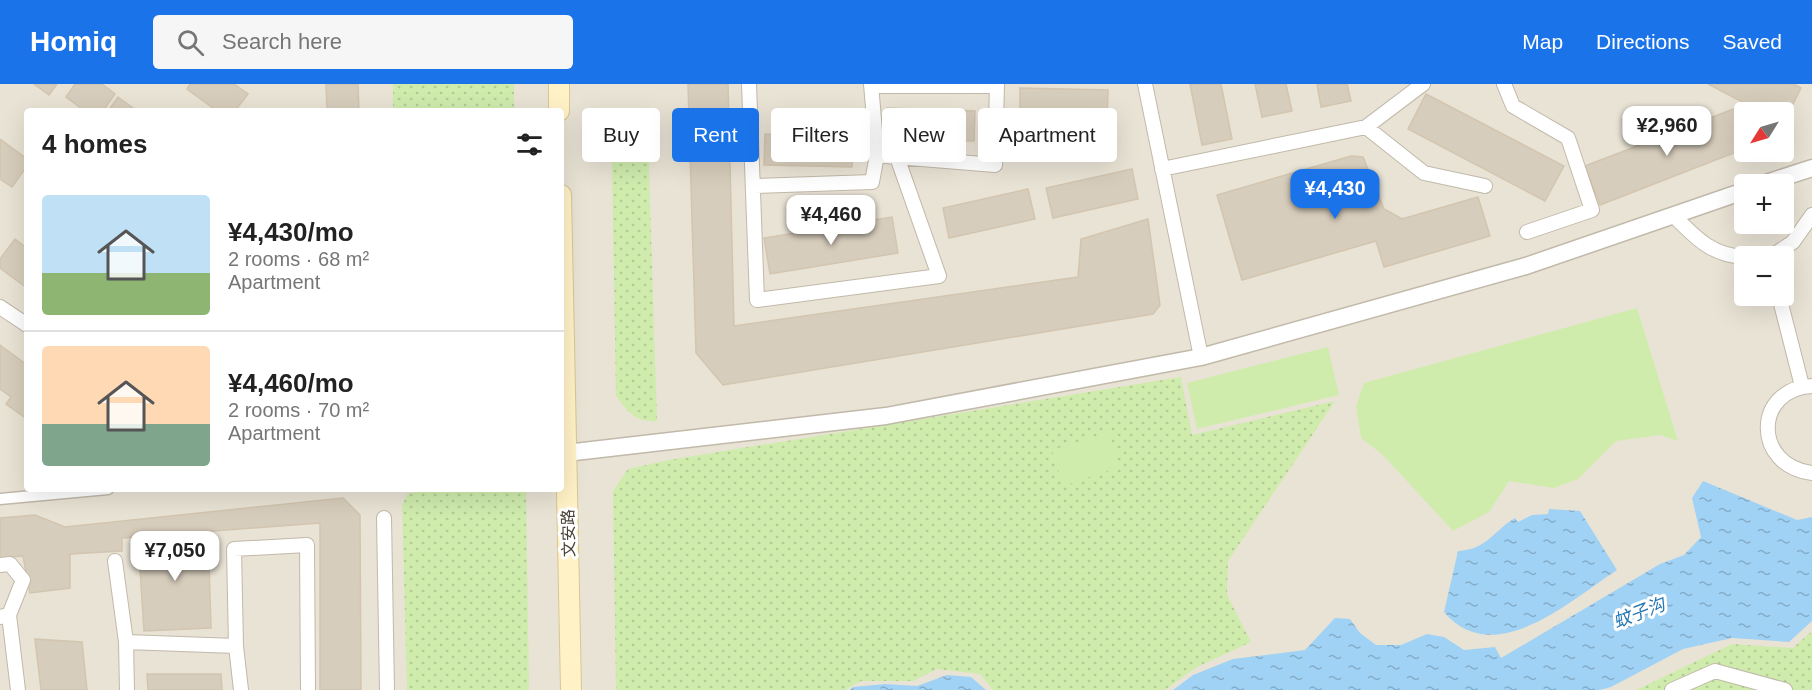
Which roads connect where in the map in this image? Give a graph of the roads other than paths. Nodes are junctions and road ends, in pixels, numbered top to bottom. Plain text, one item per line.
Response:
1 (559, 84) edge
2 (749, 84) edge
3 (1145, 84) edge
4 (1423, 84) edge
5 (1504, 84) edge
6 (871, 85) edge
7 (997, 85) edge
8 (559, 108) edge
9 (1366, 127) junction
10 (876, 155) junction
11 (882, 156) edge
12 (899, 162) edge
13 (958, 162) edge
14 (1812, 168) edge
15 (1162, 169) junction
16 (1794, 174) edge
17 (753, 186) junction
18 (1485, 186) dead end
19 (1734, 194) edge
20 (1673, 215) junction
21 (1812, 215) edge
22 (1527, 232) dead end
23 (1787, 246) edge
24 (1734, 256) edge
25 (1782, 306) edge
26 (0, 307) edge
27 (24, 323) edge
28 (1201, 357) junction
29 (1807, 386) edge
30 (564, 453) edge
31 (1812, 473) edge
32 (76, 492) edge
33 (0, 499) edge
34 (384, 518) dead end
35 (115, 561) dead end
36 (0, 565) edge
37 (4, 616) edge
38 (126, 642) junction
39 (236, 646) junction
40 (18, 690) edge
41 (127, 690) edge
42 (241, 690) edge
43 (308, 690) edge
44 (387, 690) edge
45 (571, 690) edge
46 (1672, 690) edge
47 (1785, 690) edge

1 - 8 main road
2 - 17 street
3 - 15 street
4 - 9 street
5 - 22 street
6 - 7 street
6 - 10 street
7 - 13 street
9 - 15 street
9 - 18 street
10 - 11 street
10 - 17 street
12 - 17 street
14 - 16 street
15 - 28 street
19 - 20 street
20 - 24 street
20 - 28 street
21 - 23 street
25 - 29 street
26 - 27 street
28 - 30 street
29 - 31 street
30 - 45 main road, 文安路
32 - 33 street
34 - 44 street
35 - 38 street
36 - 37 street
37 - 40 street
38 - 39 street
38 - 41 street
39 - 42 street
39 - 43 street
46 - 47 street

